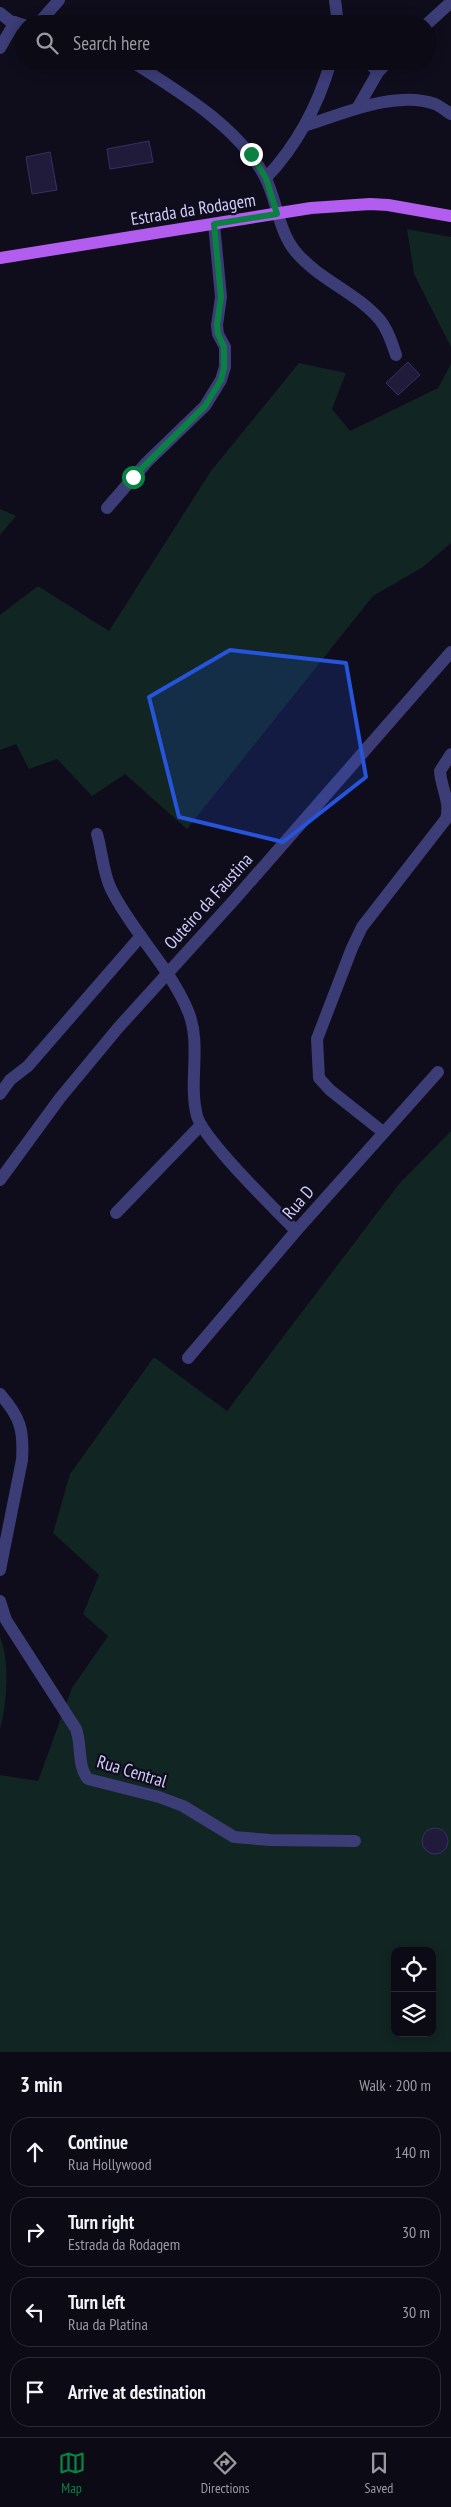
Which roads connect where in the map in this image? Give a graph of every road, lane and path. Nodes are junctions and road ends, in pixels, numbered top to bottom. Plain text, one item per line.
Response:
1 (59, 0) edge
2 (335, 0) edge
3 (451, 2) edge
4 (0, 13) edge
5 (46, 15) edge
6 (337, 15) edge
7 (436, 15) edge
8 (15, 22) edge
9 (15, 29) edge
10 (0, 48) edge
11 (144, 70) edge
12 (327, 70) edge
13 (378, 72) edge
14 (358, 107) junction
15 (451, 114) edge
16 (306, 125) junction
17 (266, 178) junction
18 (277, 214) junction
19 (451, 216) edge
20 (214, 224) junction
21 (0, 258) edge
22 (396, 355) dead end
23 (107, 508) dead end
24 (451, 654) edge
25 (451, 754) edge
26 (97, 834) dead end
27 (141, 936) junction
28 (166, 973) junction
29 (438, 1072) dead end
30 (0, 1094) edge
31 (201, 1125) junction
32 (383, 1132) junction
33 (0, 1180) edge
34 (116, 1214) dead end
35 (296, 1232) junction
36 (188, 1358) dead end
37 (0, 1394) edge
38 (0, 1570) edge
39 (0, 1601) edge
40 (355, 1841) dead end

1 - 5 street
2 - 6 street
3 - 7 street
4 - 8 street
9 - 10 street
11 - 17 street
12 - 16 street
13 - 14 street
14 - 15 street
14 - 16 street
16 - 17 street
17 - 18 street
18 - 19 main road, Estrada da Rodagem
18 - 20 main road, Estrada da Rodagem
18 - 22 street
20 - 21 main road, Estrada da Rodagem
20 - 23 street
24 - 28 street, Outeiro da Faustina
25 - 32 street
26 - 27 street
27 - 28 street
27 - 30 street
28 - 31 street
28 - 33 street, Outeiro da Faustina
29 - 32 street, Rua D
31 - 34 street
31 - 35 street
32 - 35 street, Rua D
35 - 36 street, Rua D
37 - 38 street
39 - 40 street, Rua Central

